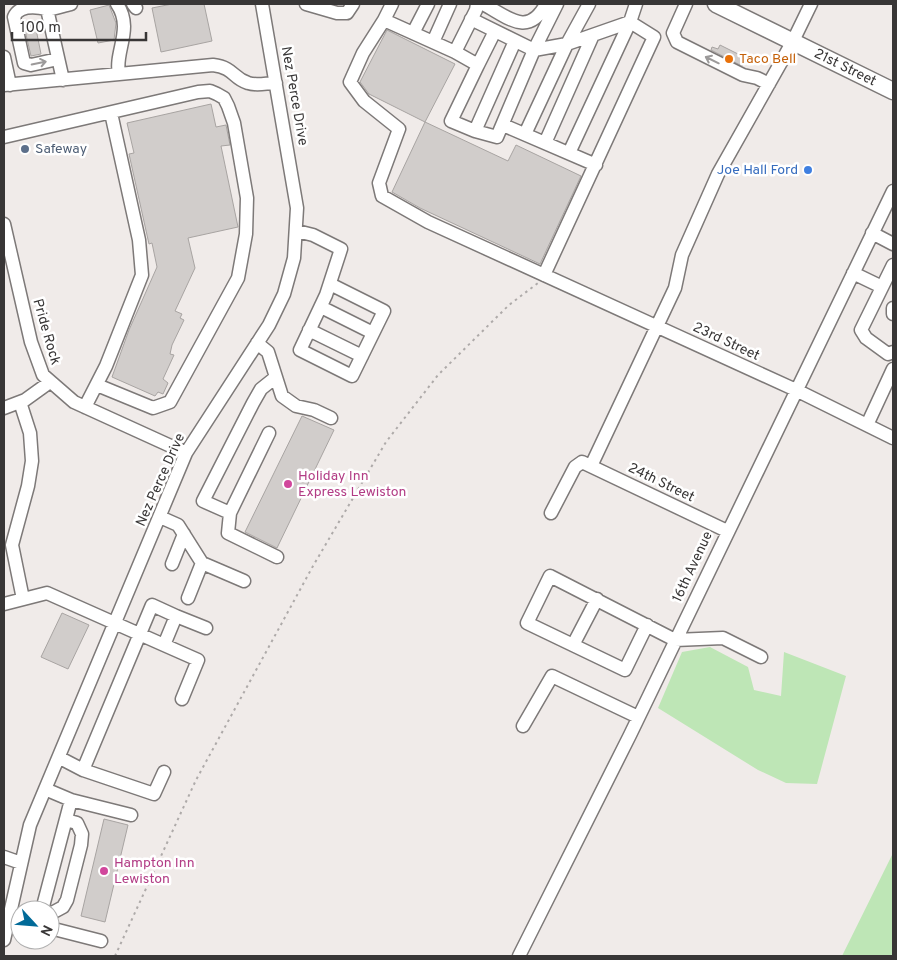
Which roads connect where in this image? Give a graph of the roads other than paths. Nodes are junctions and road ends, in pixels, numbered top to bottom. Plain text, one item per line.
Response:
1 (71, 4) edge
2 (117, 4) edge
3 (262, 4) edge
4 (306, 4) edge
5 (354, 4) edge
6 (392, 4) edge
7 (428, 4) edge
8 (450, 4) edge
9 (477, 4) edge
10 (483, 4) edge
11 (546, 4) edge
12 (557, 4) edge
13 (588, 4) edge
14 (686, 4) edge
15 (716, 4) edge
16 (810, 4) edge
17 (631, 5) edge
18 (501, 8) edge
19 (47, 9) junction
20 (471, 19) junction
21 (384, 20) junction
22 (630, 22) junction
23 (495, 31) junction
24 (413, 33) junction
25 (593, 35) junction
26 (515, 40) junction
27 (793, 41) junction
28 (432, 42) junction
29 (567, 44) junction
30 (534, 50) junction
31 (455, 52) junction
32 (4, 57) edge
33 (58, 59) junction
34 (478, 66) junction
35 (119, 74) junction
36 (63, 80) junction
37 (276, 83) junction
38 (769, 84) junction
39 (7, 85) edge
40 (893, 90) edge
41 (111, 113) junction
42 (502, 125) junction
43 (475, 131) junction
44 (525, 134) junction
45 (4, 138) edge
46 (546, 143) junction
47 (569, 153) junction
48 (596, 165) junction
49 (893, 191) edge
50 (4, 224) edge
51 (297, 231) junction
52 (872, 234) junction
53 (893, 244) edge
54 (893, 265) edge
55 (853, 273) junction
56 (544, 275) junction
57 (330, 284) junction
58 (882, 287) junction
59 (321, 307) junction
60 (893, 308) edge
61 (893, 314) edge
62 (657, 326) junction
63 (309, 330) junction
64 (374, 334) junction
65 (257, 344) junction
66 (893, 352) edge
67 (362, 356) junction
68 (892, 375) edge
69 (276, 377) junction
70 (50, 382) junction
71 (97, 386) junction
72 (796, 390) junction
73 (20, 402) junction
74 (84, 407) junction
75 (4, 408) edge
76 (331, 418) dead end
77 (867, 425) junction
78 (269, 433) dead end
79 (893, 438) edge
80 (186, 453) junction
81 (586, 464) junction
82 (230, 513) junction
83 (551, 513) dead end
84 (160, 517) junction
85 (727, 531) junction
86 (184, 534) junction
87 (277, 557) dead end
88 (202, 563) junction
89 (172, 564) dead end
90 (244, 581) dead end
91 (188, 598) dead end
92 (23, 599) junction
93 (597, 599) junction
94 (4, 604) edge
95 (176, 616) junction
96 (116, 623) junction
97 (648, 625) junction
98 (206, 628) dead end
99 (141, 634) junction
100 (676, 640) junction
101 (573, 645) junction
102 (164, 646) junction
103 (761, 657) dead end
104 (182, 699) dead end
105 (638, 717) junction
106 (523, 726) dead end
107 (60, 758) junction
108 (83, 770) junction
109 (164, 772) dead end
110 (45, 789) junction
111 (71, 800) junction
112 (132, 815) dead end
113 (66, 820) junction
114 (4, 857) edge
115 (21, 863) junction
116 (16, 900) edge
117 (45, 900) edge
118 (60, 909) edge
119 (10, 928) edge
120 (60, 931) edge
121 (4, 940) edge
122 (100, 941) dead end
123 (519, 956) edge

1 - 19 street
2 - 35 street
3 - 37 street, Nez Perce Drive
4 - 5 street
6 - 21 street
7 - 24 street
8 - 28 street
9 - 20 street
10 - 18 street
11 - 18 street
12 - 30 street
13 - 29 street
38 -> 14 street
15 - 27 main road, 21st Street
16 - 27 street
17 - 22 street
19 - 33 street
19 -> 33 street
20 - 23 street
20 - 31 street
21 - 24 street
21 - 56 street, 23rd Street
22 - 25 street
22 - 47 street
22 - 48 street
23 - 26 street
23 - 34 street
24 - 28 street
25 - 29 street
25 - 46 street
26 - 30 street
26 - 43 street
27 - 38 street
27 - 40 main road, 21st Street
28 - 31 street
29 - 30 street
29 - 44 street
30 - 42 street
31 - 34 street
32 - 39 street
33 - 36 street
34 - 43 street
35 - 36 street
35 - 37 street
36 - 39 street
37 - 51 street, Nez Perce Drive
38 - 62 street
41 - 45 street
41 - 71 street
41 - 71 street
42 - 43 street
42 - 44 street
44 - 46 street
46 - 47 street
47 - 48 street
48 - 56 street
49 - 52 street, 16th Avenue
50 - 70 street, Pride Rock
51 - 57 street
51 - 65 street, Nez Perce Drive
52 - 53 street
52 - 55 street, 16th Avenue
54 - 58 street
55 - 58 street
55 - 72 street, 16th Avenue
56 - 62 street, 23rd Street
57 - 59 street
57 - 64 street
58 - 66 street
59 - 63 street
59 - 64 street
60 - 61 street
62 - 72 street, 23rd Street
62 - 81 street
63 - 67 street
63 - 67 street
64 - 67 street
65 - 69 street
65 - 80 street, Nez Perce Drive
68 - 77 street
69 - 76 street
69 - 82 street
70 - 73 street
70 - 74 street, Pride Rock
71 - 74 street
72 - 77 street, 23rd Street
72 - 85 street, 16th Avenue
73 - 75 street
73 - 92 street
74 - 80 street, Pride Rock
77 - 79 street, 23rd Street
78 - 82 street
80 - 84 street, Nez Perce Drive
81 - 83 street
81 - 85 street, 24th Street
82 - 87 street
84 - 86 street
84 - 96 street, Nez Perce Drive
85 - 100 street, 16th Avenue
86 - 88 street
86 - 89 street
88 - 90 street
88 - 91 street
92 - 94 street
92 - 96 street
93 - 97 street
93 - 101 street
93 - 101 street
95 - 98 street
95 - 99 street
95 - 102 street
96 - 99 street
96 - 107 street, Nez Perce Drive
97 - 100 street
97 - 101 street
99 - 102 street
99 - 108 street
100 - 103 street
100 - 105 street, 16th Avenue
102 - 104 street
105 - 106 street
105 - 123 street, 16th Avenue
107 - 108 street
107 - 110 street, Nez Perce Drive
108 - 109 street
110 - 111 street
110 - 115 street, Nez Perce Drive
111 - 112 street
111 - 113 street
113 - 117 street
113 - 118 street
114 - 115 street
115 - 116 street, Nez Perce Drive
119 - 121 street, Nez Perce Drive
120 - 122 street

